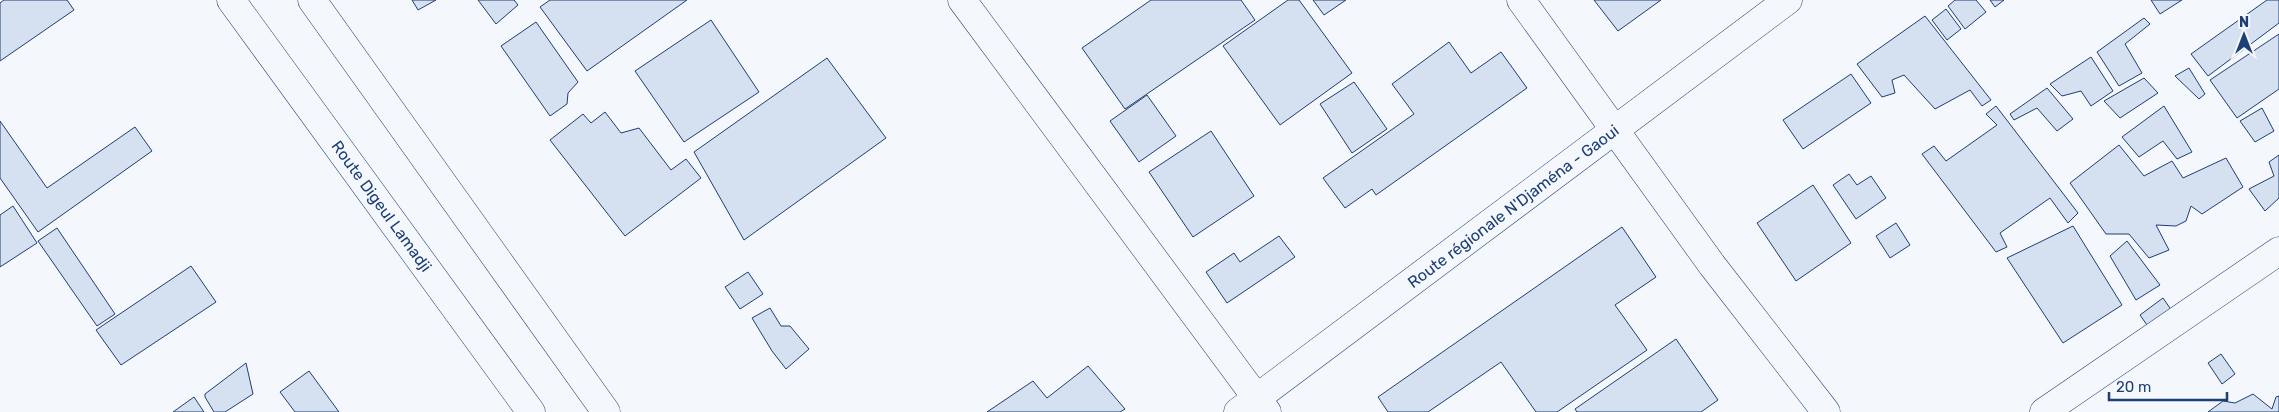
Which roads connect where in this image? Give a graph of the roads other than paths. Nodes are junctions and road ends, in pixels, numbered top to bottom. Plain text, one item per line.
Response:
1 (231, 0) edge
2 (312, 0) edge
3 (962, 0) edge
4 (1521, 0) edge
5 (1788, 0) edge
6 (1615, 129) junction
7 (2276, 259) edge
8 (1254, 408) edge
9 (531, 412) edge
10 (606, 412) edge
11 (1826, 412) edge
12 (2044, 412) edge

1 - 9 street, Route Digeul Lamadji
2 - 10 street
3 - 8 street
4 - 6 street
5 - 6 street, Route régionale N'Djaména - Gaoui
6 - 8 street, Route régionale N'Djaména - Gaoui
6 - 11 street
7 - 12 street

